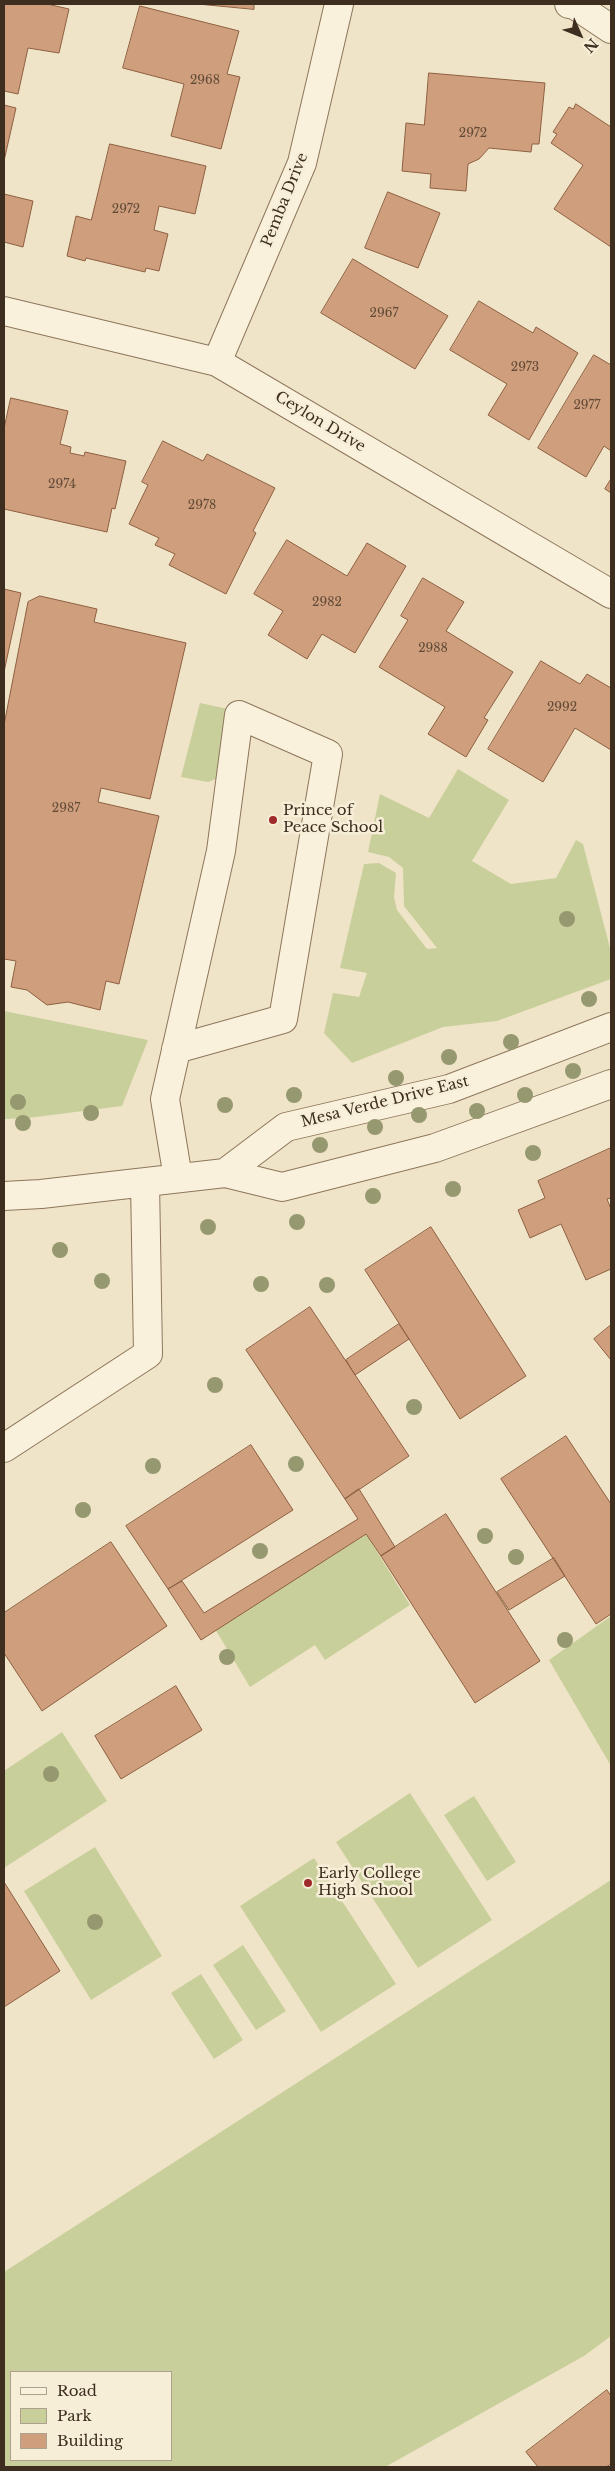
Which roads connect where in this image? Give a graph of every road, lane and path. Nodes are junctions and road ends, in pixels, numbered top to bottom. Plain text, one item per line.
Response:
1 (339, 4) edge
2 (569, 4) edge
3 (611, 29) edge
4 (4, 311) edge
5 (218, 362) junction
6 (611, 594) edge
7 (611, 1027) edge
8 (176, 1049) junction
9 (611, 1084) edge
10 (225, 1173) junction
11 (178, 1178) junction
12 (145, 1182) junction
13 (4, 1196) edge
14 (4, 1448) edge

1 - 5 street, Pemba Drive
2 - 3 street
4 - 5 street, Ceylon Drive
5 - 6 street, Ceylon Drive
7 - 10 street, Mesa Verde Drive East
8 - 8 street
8 - 11 street
9 - 10 street
10 - 11 street
11 - 12 street
12 - 13 street
12 - 14 street

